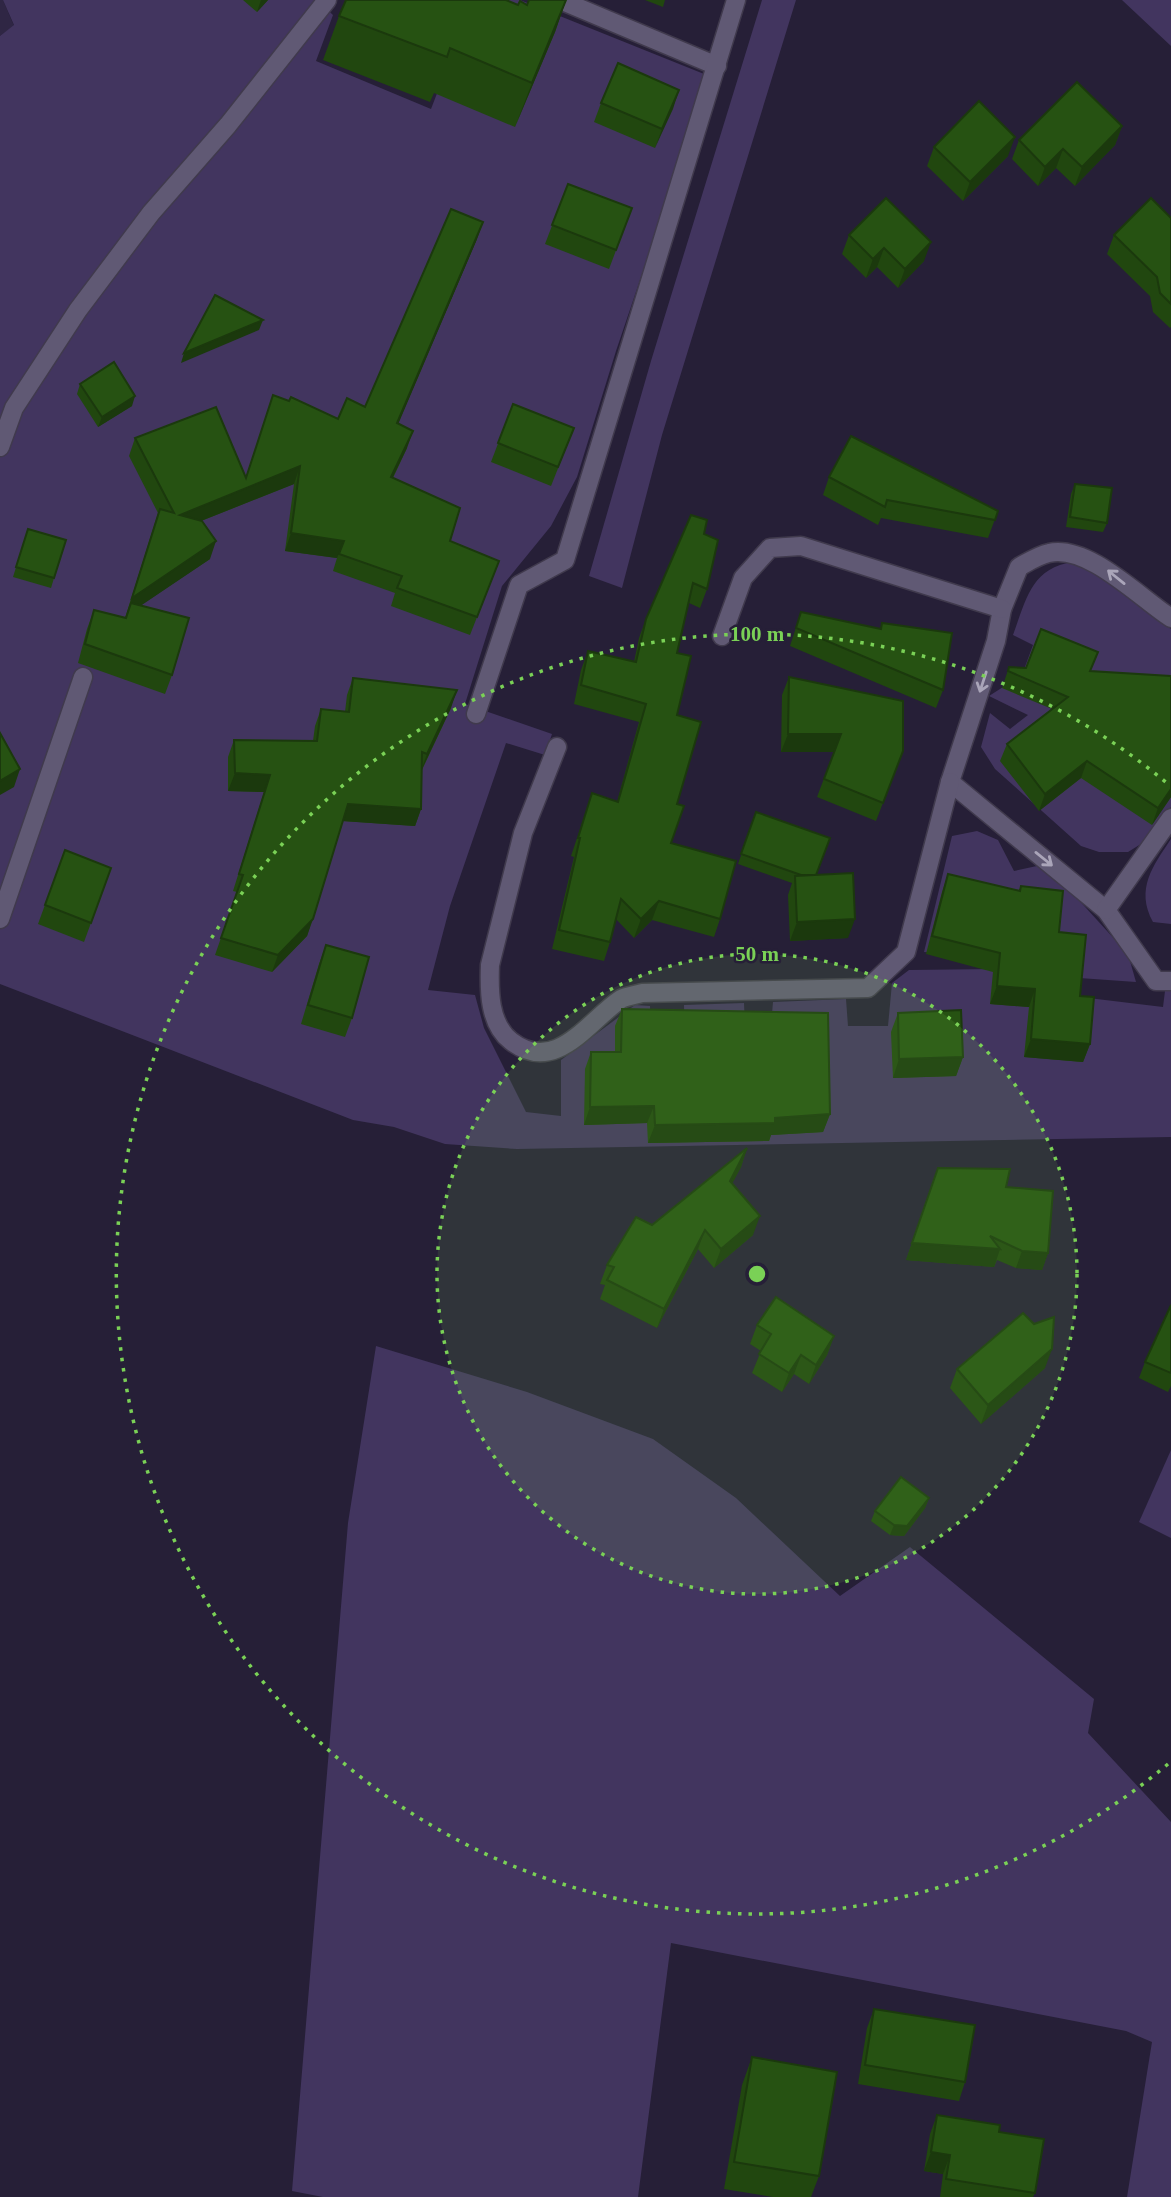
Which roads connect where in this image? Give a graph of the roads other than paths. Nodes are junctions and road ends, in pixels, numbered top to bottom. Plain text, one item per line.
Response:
1 (327, 0) edge
2 (560, 0) edge
3 (736, 0) edge
4 (717, 66) junction
5 (4, 427) edge
6 (0, 447) edge
7 (1002, 609) junction
8 (1171, 618) edge
9 (722, 636) dead end
10 (83, 677) dead end
11 (476, 714) dead end
12 (557, 747) dead end
13 (950, 782) junction
14 (1171, 818) edge
15 (1106, 911) junction
16 (0, 919) edge
17 (1171, 981) edge

1 - 5 lane
2 - 4 lane
3 - 4 lane
4 - 11 lane
5 - 6 lane
8 -> 7 lane
7 - 9 lane
7 -> 13 lane
10 - 16 lane
12 - 13 lane
13 -> 15 lane
14 - 15 lane
15 - 17 lane

